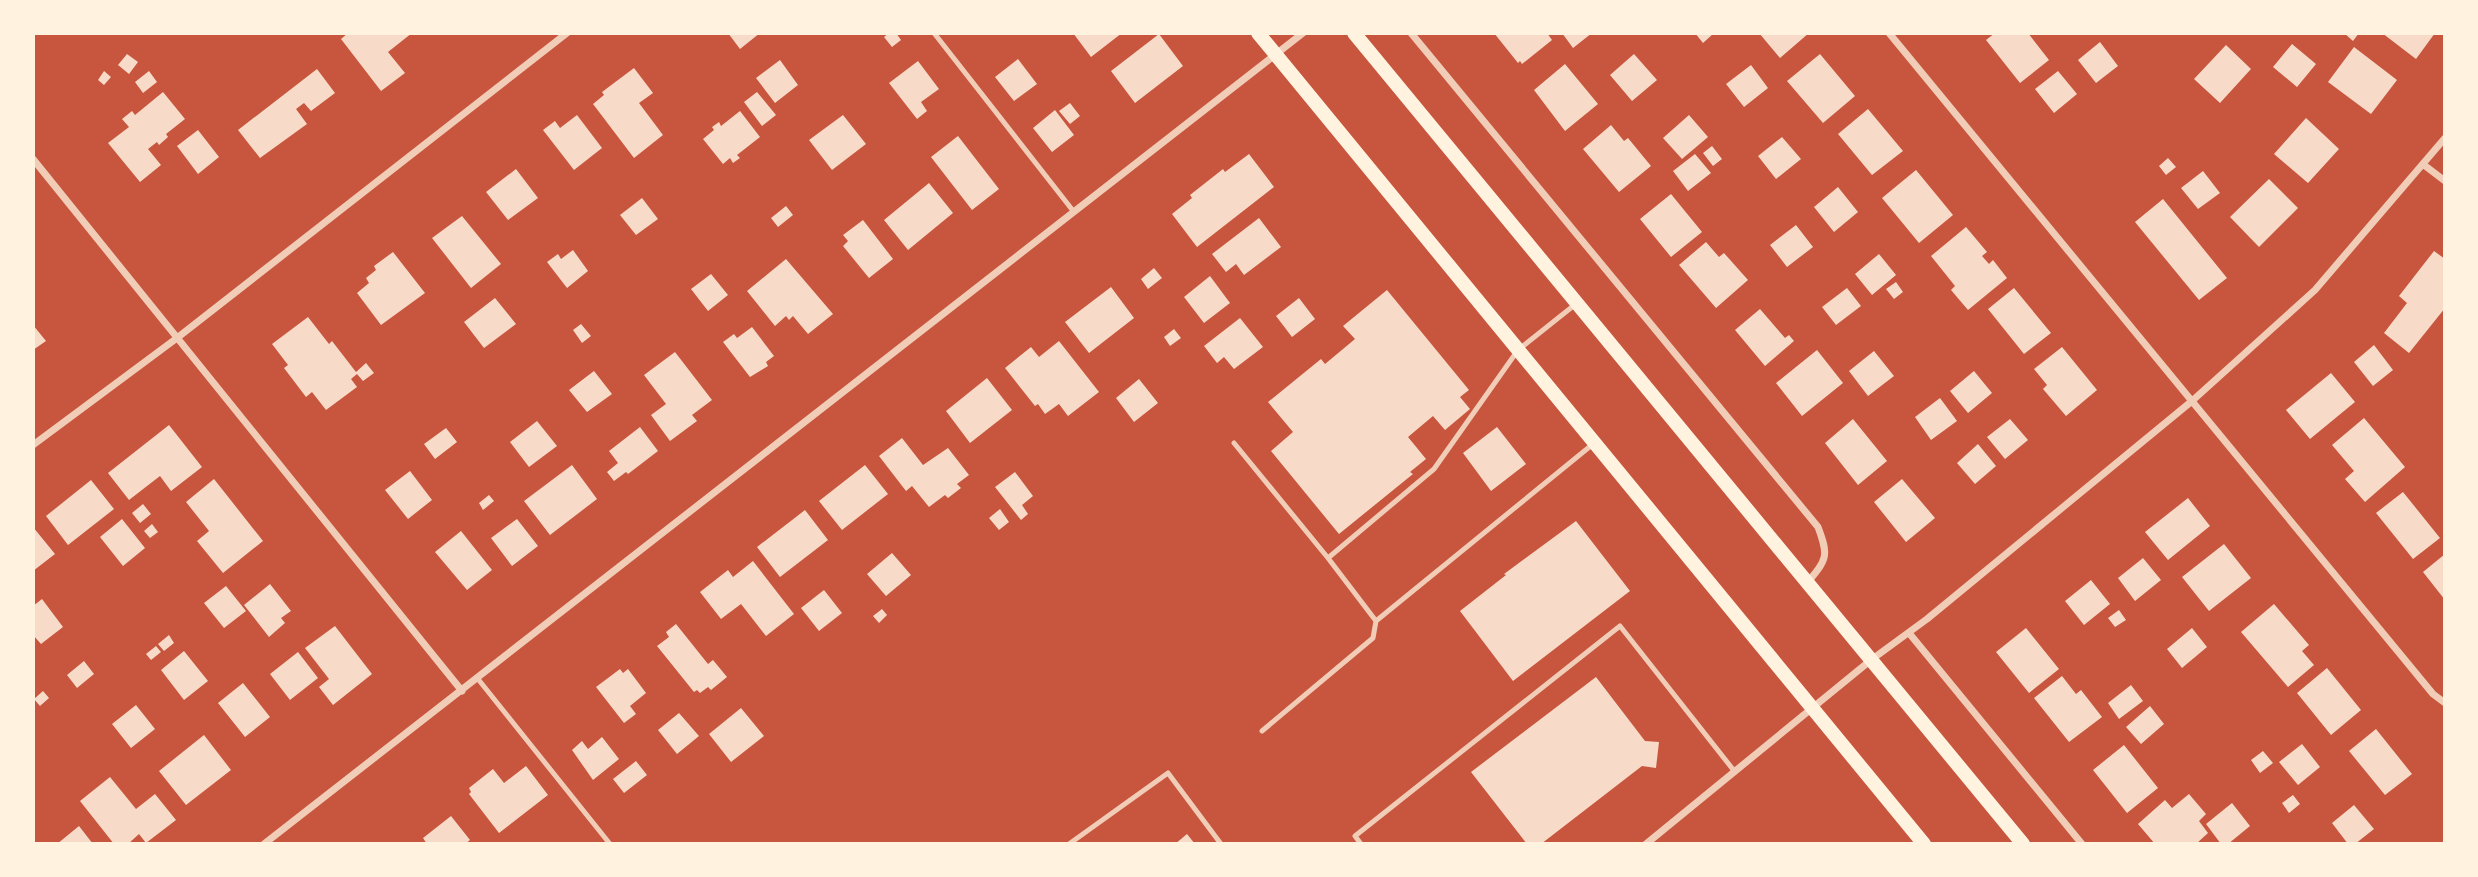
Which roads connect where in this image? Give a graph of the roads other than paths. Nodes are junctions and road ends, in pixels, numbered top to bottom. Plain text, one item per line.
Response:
1 (568, 33) edge
2 (934, 33) edge
3 (1258, 33) edge
4 (1303, 33) edge
5 (1354, 33) edge
6 (1411, 33) edge
7 (1890, 34) edge
8 (1276, 55) junction
9 (2445, 138) edge
10 (33, 159) edge
11 (2424, 165) junction
12 (2445, 181) edge
13 (1074, 212) junction
14 (1577, 303) junction
15 (177, 338) junction
16 (1518, 350) junction
17 (2192, 401) junction
18 (1234, 443) dead end
19 (1594, 443) junction
20 (33, 445) edge
21 (1328, 558) junction
22 (1807, 583) junction
23 (1376, 621) junction
24 (1909, 633) junction
25 (1871, 660) junction
26 (478, 679) junction
27 (462, 691) junction
28 (2445, 703) edge
29 (1813, 710) junction
30 (1262, 731) dead end
31 (1735, 772) junction
32 (264, 844) edge
33 (610, 844) edge
34 (1069, 844) edge
35 (1221, 844) edge
36 (1361, 844) edge
37 (1646, 844) edge
38 (1924, 844) edge
39 (2023, 844) edge
40 (2082, 844) edge

1 - 15 street
2 - 13 lane
3 - 8 main road
4 - 8 street
5 - 14 main road
6 - 22 street
7 - 17 street
8 - 13 street
8 - 16 main road
9 - 11 street
10 - 15 street
11 - 12 street
11 - 17 street
13 - 26 street
14 - 16 lane
14 - 22 main road
15 - 20 street
15 - 27 street
16 - 19 main road
16 - 21 lane
17 - 24 street
17 - 28 street
18 - 21 lane
19 - 23 lane
19 - 29 main road
21 - 23 lane
22 - 25 main road
23 - 30 lane
24 - 25 street
24 - 40 street
25 - 29 street
25 - 39 main road
26 - 27 street
26 - 33 lane
27 - 32 street
29 - 31 street
29 - 38 main road
31 - 36 lane
31 - 37 street
34 - 35 lane

